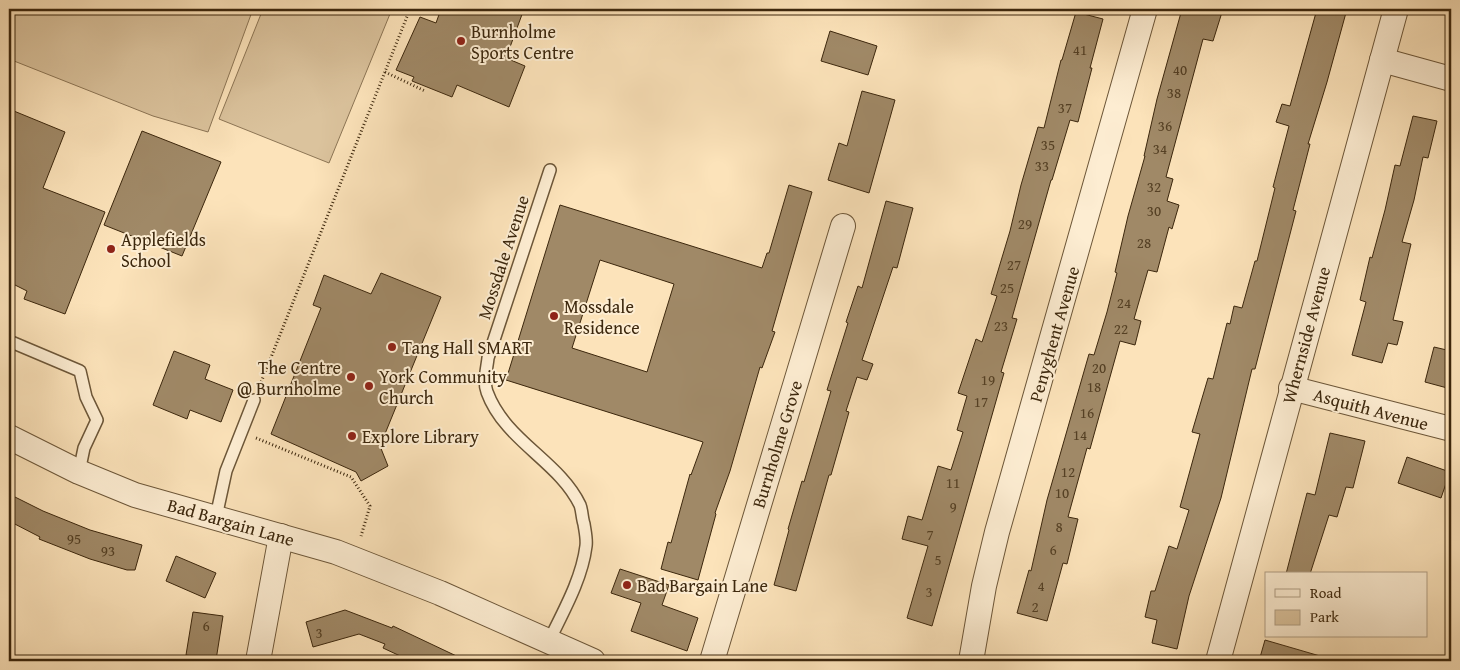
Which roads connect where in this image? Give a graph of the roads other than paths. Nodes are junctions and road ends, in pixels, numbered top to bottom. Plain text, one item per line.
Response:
1 (1146, 9) edge
2 (1396, 9) edge
3 (1382, 60) junction
4 (1451, 79) edge
5 (550, 170) dead end
6 (843, 226) dead end
7 (9, 341) edge
8 (1292, 388) junction
9 (254, 400) road end
10 (1451, 429) edge
11 (9, 437) edge
12 (79, 472) junction
13 (216, 518) junction
14 (282, 536) junction
15 (549, 641) junction
16 (258, 661) edge
17 (594, 661) edge
18 (712, 661) edge
19 (971, 661) edge
20 (1218, 661) edge

1 - 19 street, Penyghent Avenue
2 - 3 street, Whernside Avenue
3 - 4 street
3 - 8 street, Whernside Avenue
5 - 15 lane, Mossdale Avenue
6 - 18 street, Burnholme Grove
7 - 12 lane
8 - 10 street, Asquith Avenue
8 - 20 street, Whernside Avenue
9 - 13 lane
11 - 12 street, Bad Bargain Lane
12 - 13 street, Bad Bargain Lane
13 - 14 street, Bad Bargain Lane
14 - 15 street, Bad Bargain Lane
14 - 16 street
15 - 17 street, Bad Bargain Lane

